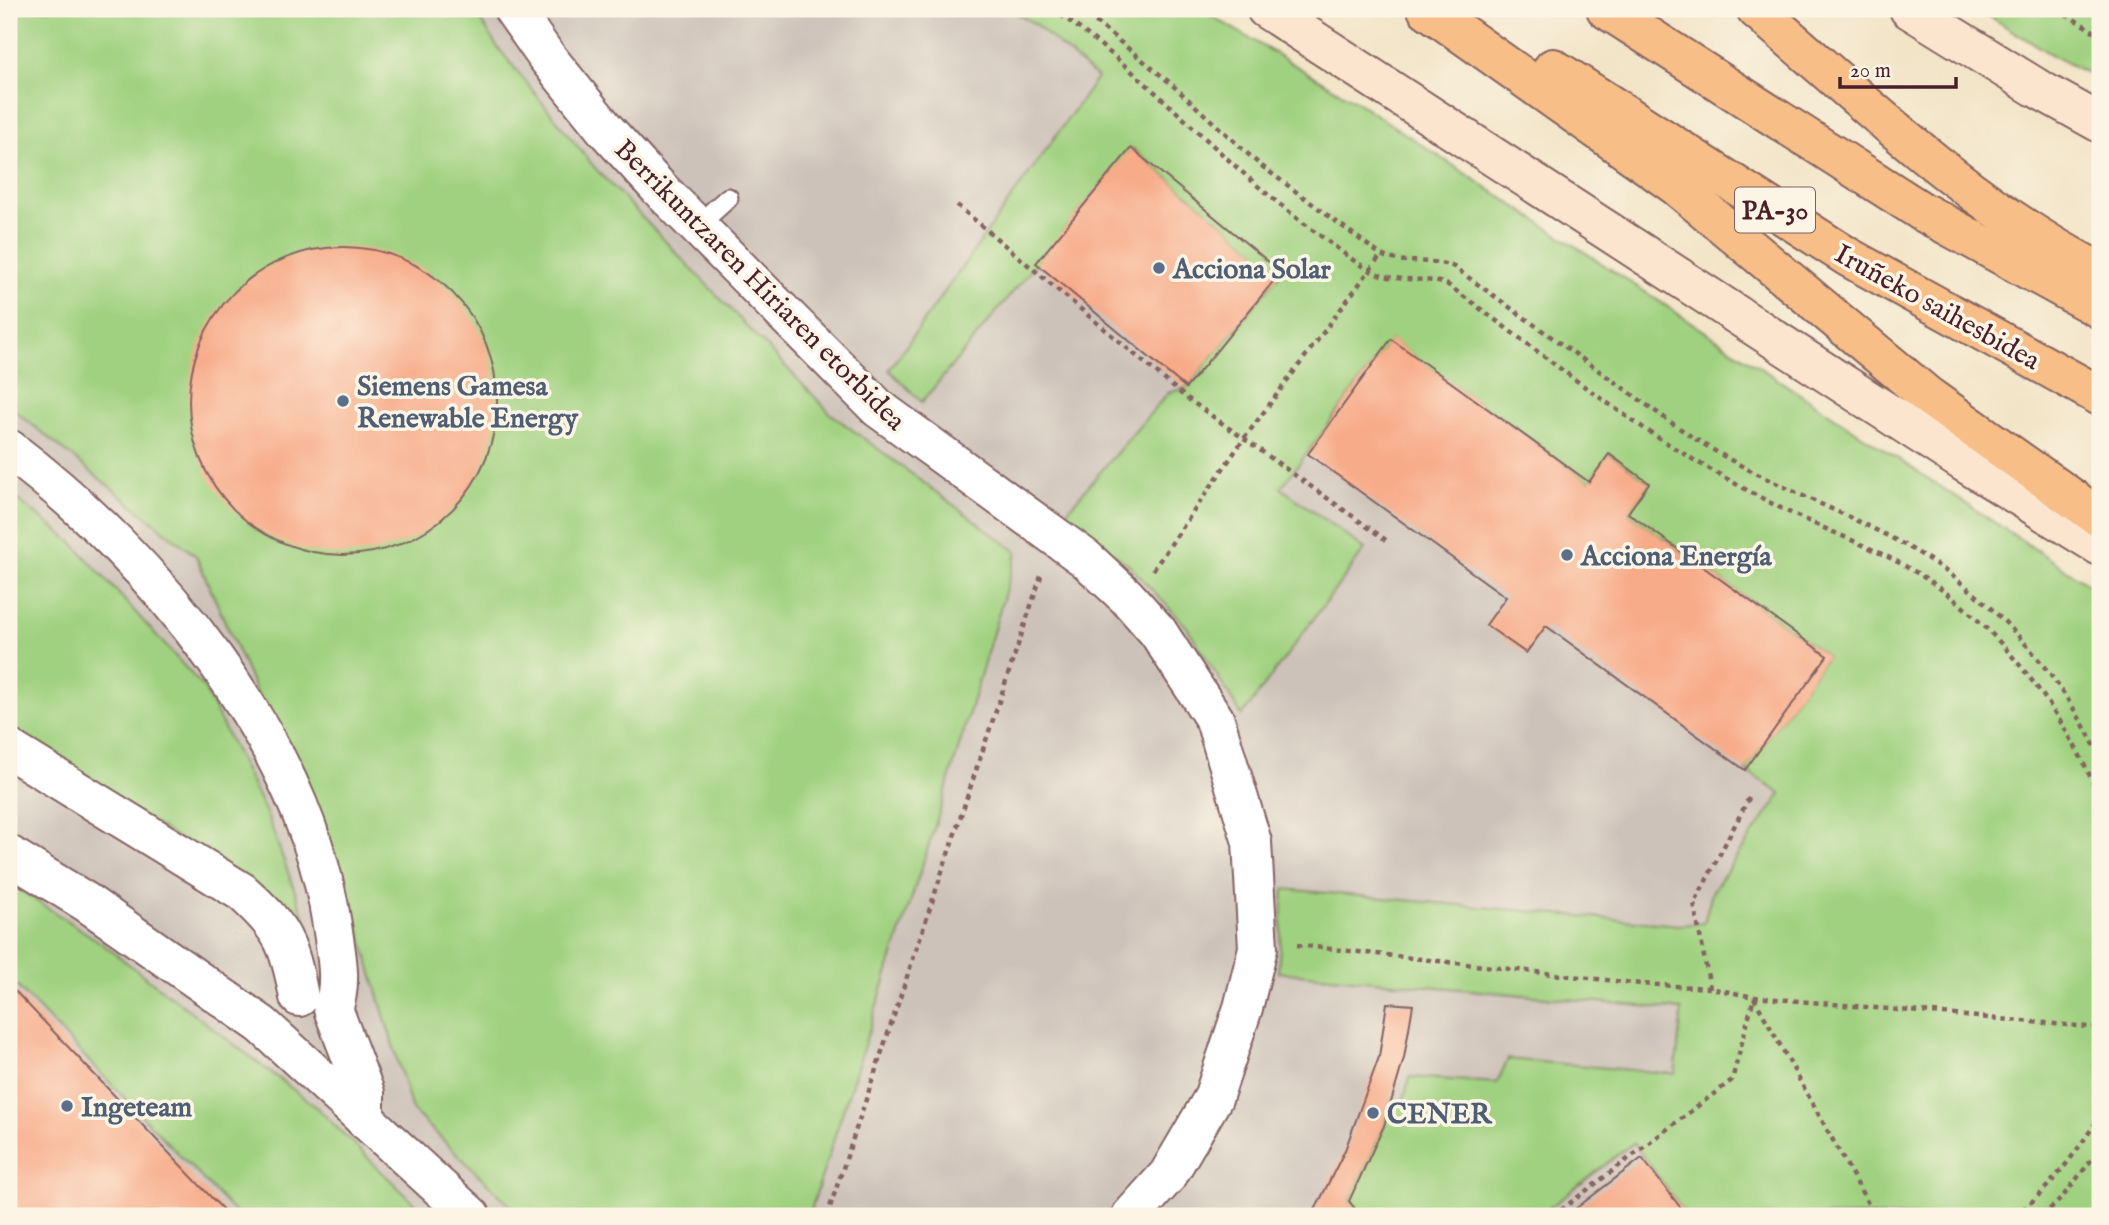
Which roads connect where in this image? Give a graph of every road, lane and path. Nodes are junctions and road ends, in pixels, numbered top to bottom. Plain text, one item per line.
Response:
1 (513, 9) edge
2 (1052, 9) edge
3 (1080, 9) edge
4 (1266, 9) edge
5 (1427, 9) edge
6 (1460, 9) edge
7 (1606, 9) edge
8 (1756, 9) edge
9 (1909, 9) edge
10 (2057, 9) edge
11 (2087, 9) edge
12 (2100, 17) edge
13 (2100, 35) edge
14 (2100, 123) edge
15 (728, 198) dead end
16 (957, 205) dead end
17 (698, 225) junction
18 (1381, 255) junction
19 (1370, 270) junction
20 (2100, 272) edge
21 (2100, 309) edge
22 (2100, 396) edge
23 (1243, 440) junction
24 (9, 449) edge
25 (2100, 518) edge
26 (1386, 540) dead end
27 (2100, 546) edge
28 (1047, 560) dead end
29 (1127, 597) junction
30 (9, 749) edge
31 (2100, 757) edge
32 (1750, 796) dead end
33 (2100, 800) edge
34 (9, 855) edge
35 (1258, 948) junction
36 (1710, 988) junction
37 (1754, 997) junction
38 (316, 1003) junction
39 (262, 1025) junction
40 (2100, 1028) edge
41 (2100, 1116) edge
42 (365, 1121) junction
43 (2100, 1149) edge
44 (471, 1216) edge
45 (827, 1216) edge
46 (1131, 1216) edge
47 (1553, 1216) edge
48 (1875, 1216) edge
49 (2015, 1216) edge
50 (2042, 1216) edge

1 - 17 street, Berrikuntzaren Hiriaren etorbidea
2 - 19 path
3 - 18 path
4 - 27 street
5 - 25 highway
6 - 22 highway, Iruñeko saihesbidea / PA-30
7 - 21 highway, PA-30
8 - 20 highway
9 - 14 street
10 - 13 path
11 - 12 path
15 - 17 lane
16 - 23 path
17 - 29 street, Berrikuntzaren Hiriaren etorbidea
18 - 19 path
18 - 31 path
19 - 23 path
19 - 33 path
23 - 26 path
23 - 29 path
24 - 38 street
28 - 45 path
29 - 35 street, Berrikuntzaren Hiriaren etorbidea
30 - 38 street
32 - 36 path
34 - 39 street
35 - 36 path
35 - 46 street, Berrikuntzaren Hiriaren etorbidea
36 - 37 path
37 - 40 path
37 - 47 path
37 - 48 path
38 - 39 street
38 - 42 street
39 - 42 street
41 - 49 path
42 - 44 street
43 - 50 path

